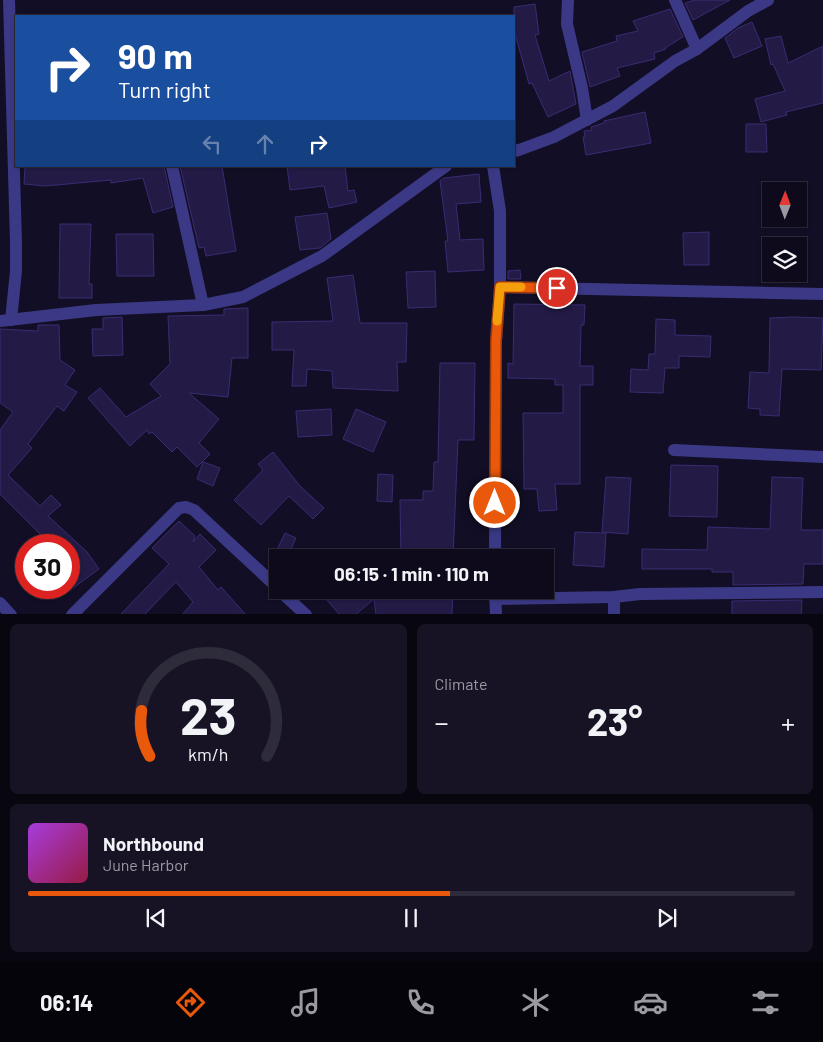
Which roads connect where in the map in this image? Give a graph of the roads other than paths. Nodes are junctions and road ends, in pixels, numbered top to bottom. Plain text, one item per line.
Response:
1 (9, 0) edge
2 (568, 0) edge
3 (675, 0) edge
4 (768, 0) edge
5 (697, 49) junction
6 (586, 120) junction
7 (515, 150) edge
8 (172, 167) edge
9 (445, 167) edge
10 (493, 167) edge
11 (500, 287) junction
12 (823, 294) edge
13 (203, 305) junction
14 (6, 320) edge
15 (674, 450) dead end
16 (823, 457) edge
17 (495, 549) edge
18 (269, 581) edge
19 (823, 592) edge
20 (554, 595) edge
21 (614, 597) junction
22 (289, 599) edge
23 (495, 599) edge
24 (0, 603) edge
25 (11, 614) edge
26 (72, 614) edge
27 (306, 614) edge
28 (496, 614) edge
29 (614, 614) edge

1 - 14 street
2 - 6 street
3 - 5 street
4 - 5 street
5 - 6 street
6 - 7 street
8 - 13 street
9 - 13 street
10 - 11 street
11 - 12 street
11 - 17 street
13 - 14 street
15 - 16 street
18 - 26 street
19 - 21 street
20 - 21 street
21 - 29 street
22 - 27 street
23 - 28 street
24 - 25 street

